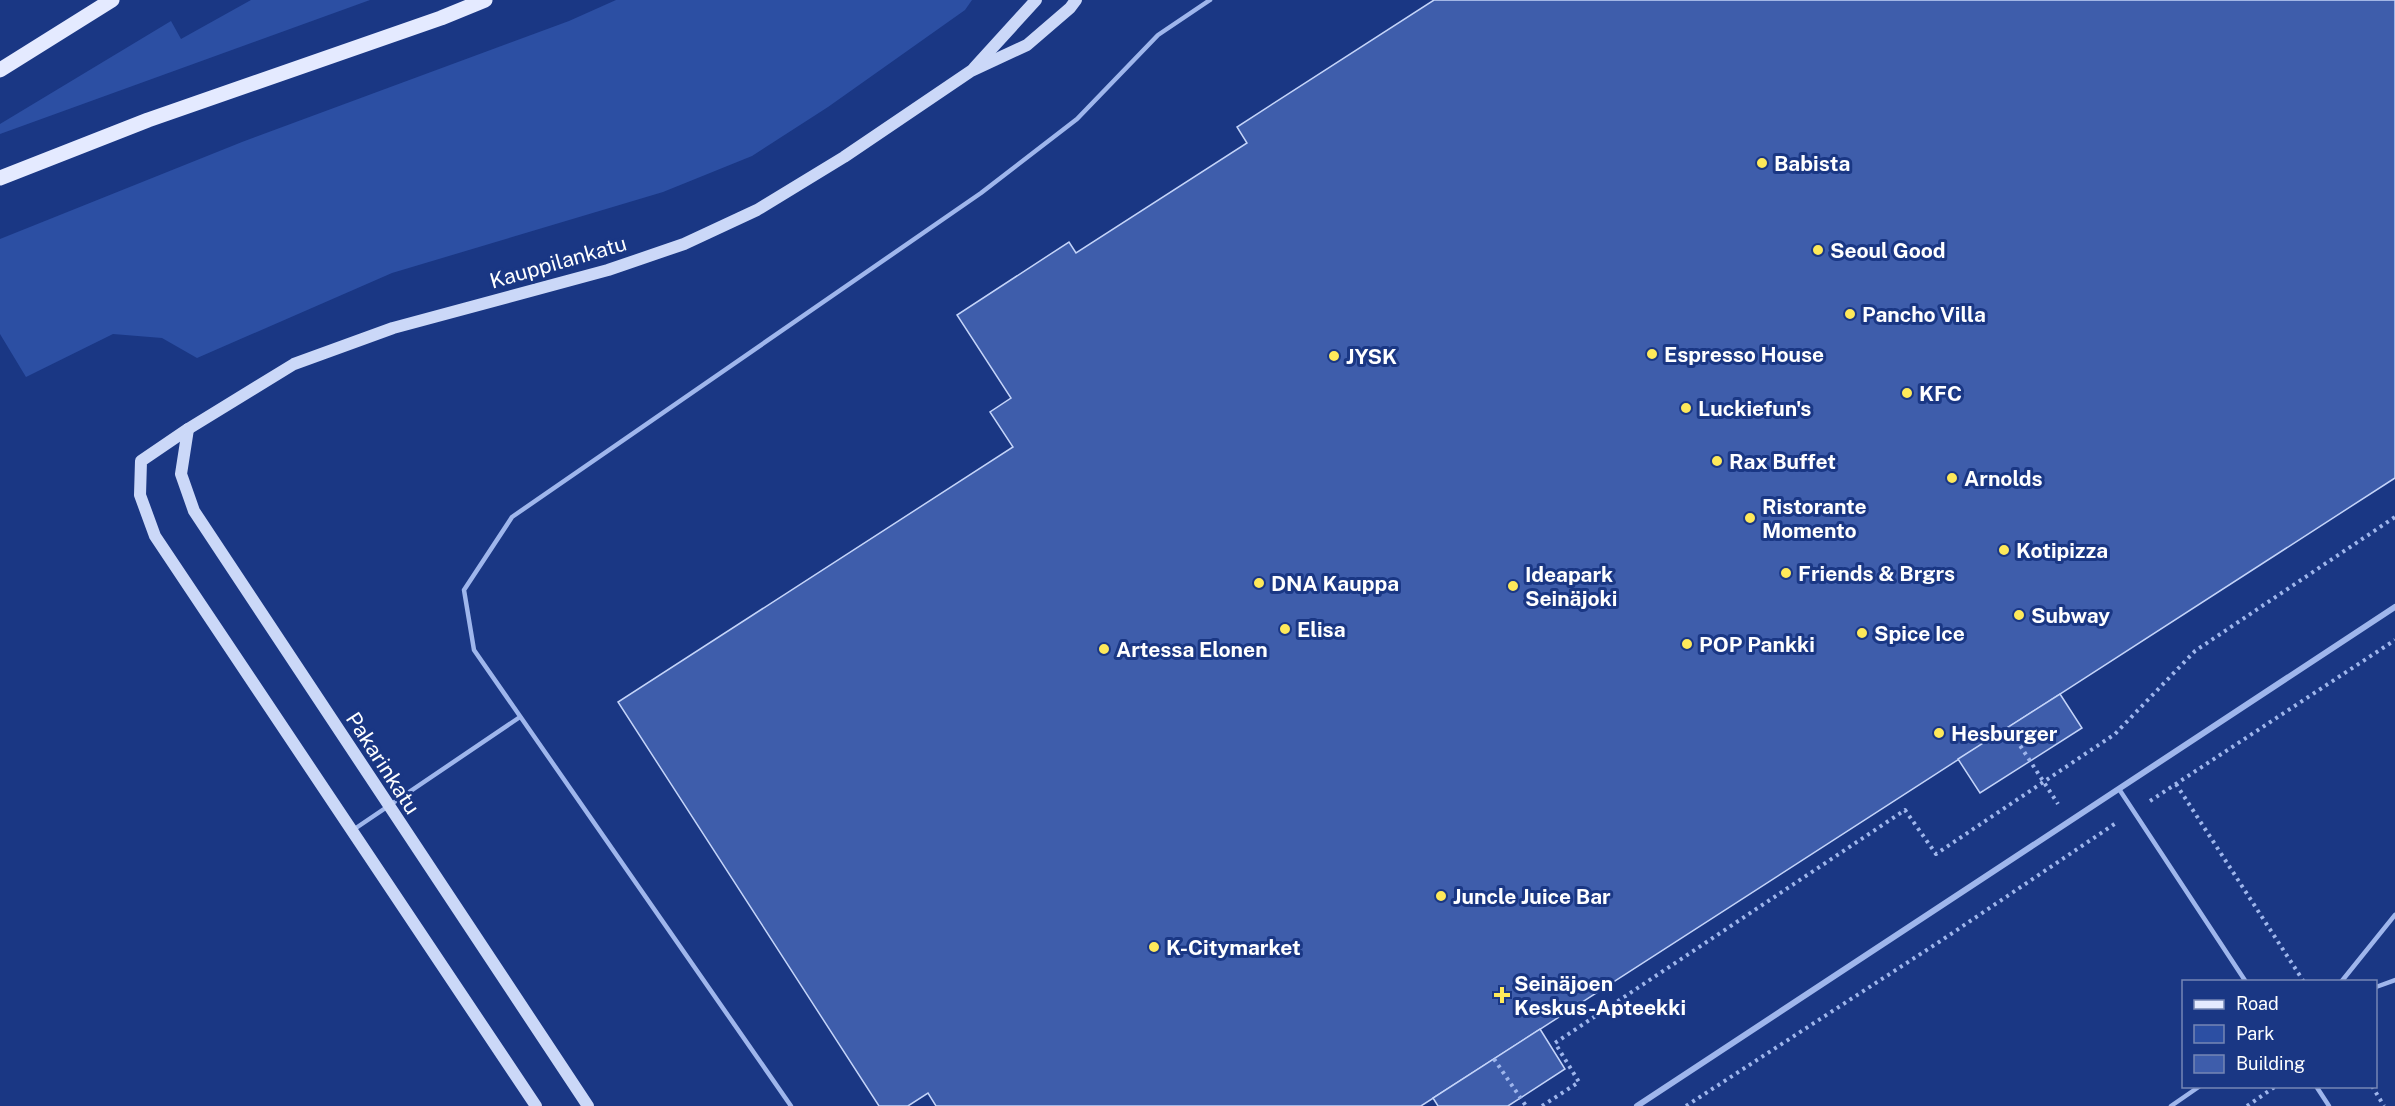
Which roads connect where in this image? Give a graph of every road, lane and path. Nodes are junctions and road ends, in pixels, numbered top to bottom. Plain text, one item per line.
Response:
1 (112, 0) edge
2 (485, 0) edge
3 (1036, 0) edge
4 (1076, 0) edge
5 (1210, 0) edge
6 (0, 70) edge
7 (971, 71) junction
8 (0, 178) edge
9 (188, 429) junction
10 (2395, 517) edge
11 (2395, 608) edge
12 (2395, 640) edge
13 (520, 717) junction
14 (2008, 728) dead end
15 (2043, 782) junction
16 (2176, 784) junction
17 (2119, 789) junction
18 (389, 806) junction
19 (2134, 811) junction
20 (2069, 822) junction
21 (353, 830) junction
22 (2084, 845) junction
23 (2395, 915) edge
24 (2245, 980) edge
25 (2303, 980) edge
26 (2342, 980) edge
27 (2395, 980) edge
28 (2377, 987) edge
29 (1494, 1059) dead end
30 (2197, 1088) edge
31 (2273, 1088) edge
32 (2317, 1088) edge
33 (2373, 1088) edge
34 (536, 1106) edge
35 (588, 1106) edge
36 (791, 1106) edge
37 (1526, 1106) edge
38 (1542, 1106) edge
39 (1637, 1106) edge
40 (1686, 1106) edge
41 (2171, 1106) edge
42 (2247, 1106) edge
43 (2329, 1106) edge
44 (2384, 1106) edge

1 - 6 main road
2 - 8 main road
3 - 7 street, Kauppilankatu
4 - 7 street, Kauppilankatu
5 - 13 lane
7 - 9 street, Kauppilankatu
9 - 18 street, Pakarinkatu
9 - 21 street, Kauppilankatu
10 - 15 path
11 - 17 street
12 - 16 path
13 - 18 lane
13 - 36 lane
14 - 15 path
15 - 20 path
15 - 38 path
16 - 19 path
16 - 25 path
17 - 19 lane
17 - 20 street
18 - 21 lane
18 - 35 street, Pakarinkatu
19 - 22 path
19 - 24 lane
20 - 22 path
20 - 39 street
21 - 34 street
22 - 40 path
23 - 26 lane
27 - 28 lane
29 - 37 path
30 - 41 lane
31 - 42 path
32 - 43 lane
33 - 44 path

